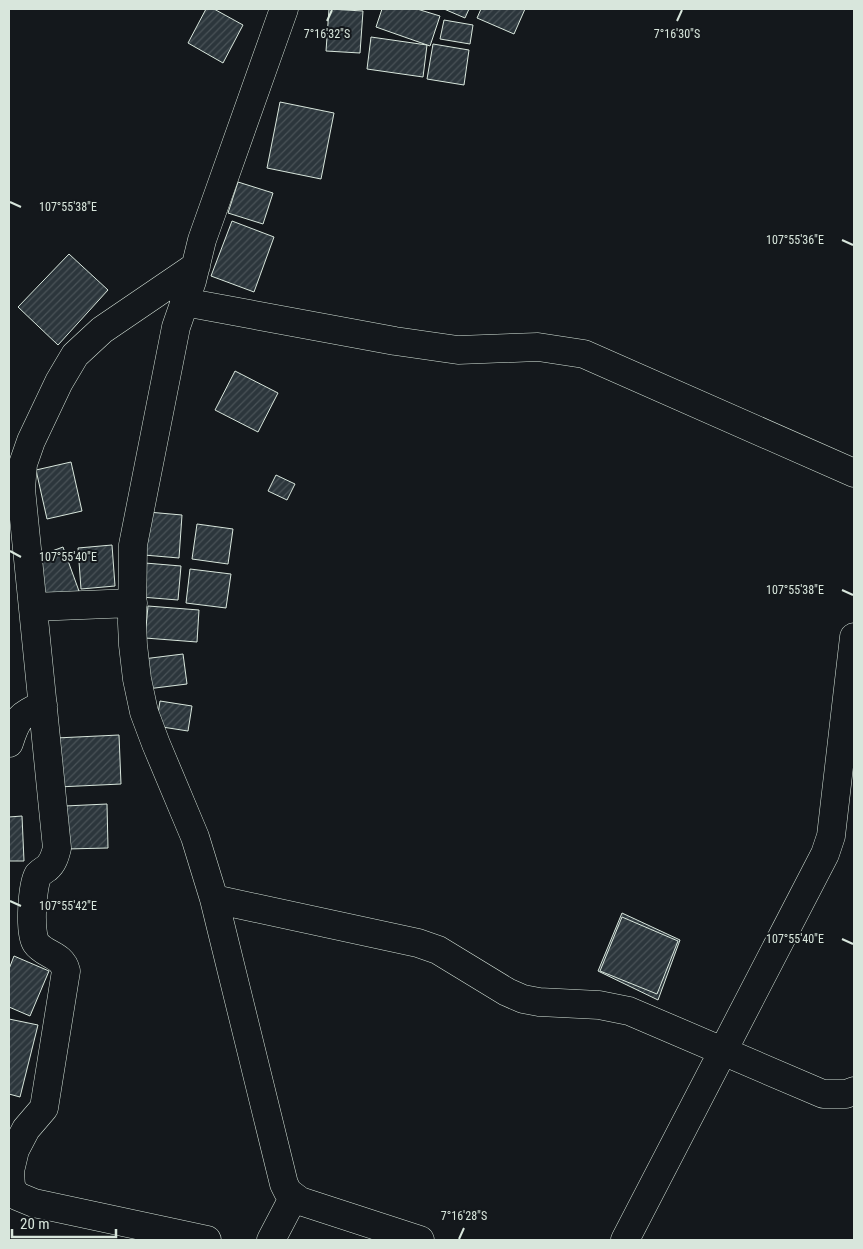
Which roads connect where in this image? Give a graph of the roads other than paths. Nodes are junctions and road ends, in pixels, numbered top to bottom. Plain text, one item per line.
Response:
1 (284, 9) edge
2 (196, 266) junction
3 (184, 302) junction
4 (854, 473) edge
5 (133, 603) junction
6 (33, 607) junction
7 (854, 637) edge
8 (43, 705) junction
9 (9, 743) edge
10 (214, 899) junction
11 (723, 1052) junction
12 (854, 1091) edge
13 (10, 1187) edge
14 (293, 1198) junction
15 (207, 1240) edge
16 (271, 1240) edge
17 (420, 1240) edge
18 (625, 1240) edge

1 - 2 street
2 - 3 street
2 - 6 street
3 - 4 street
3 - 5 street
5 - 6 street
5 - 10 street
6 - 8 street
7 - 11 street
8 - 9 street
8 - 13 street
10 - 11 street
10 - 14 street
11 - 12 street
11 - 18 street
13 - 15 street
14 - 16 street
14 - 17 street

